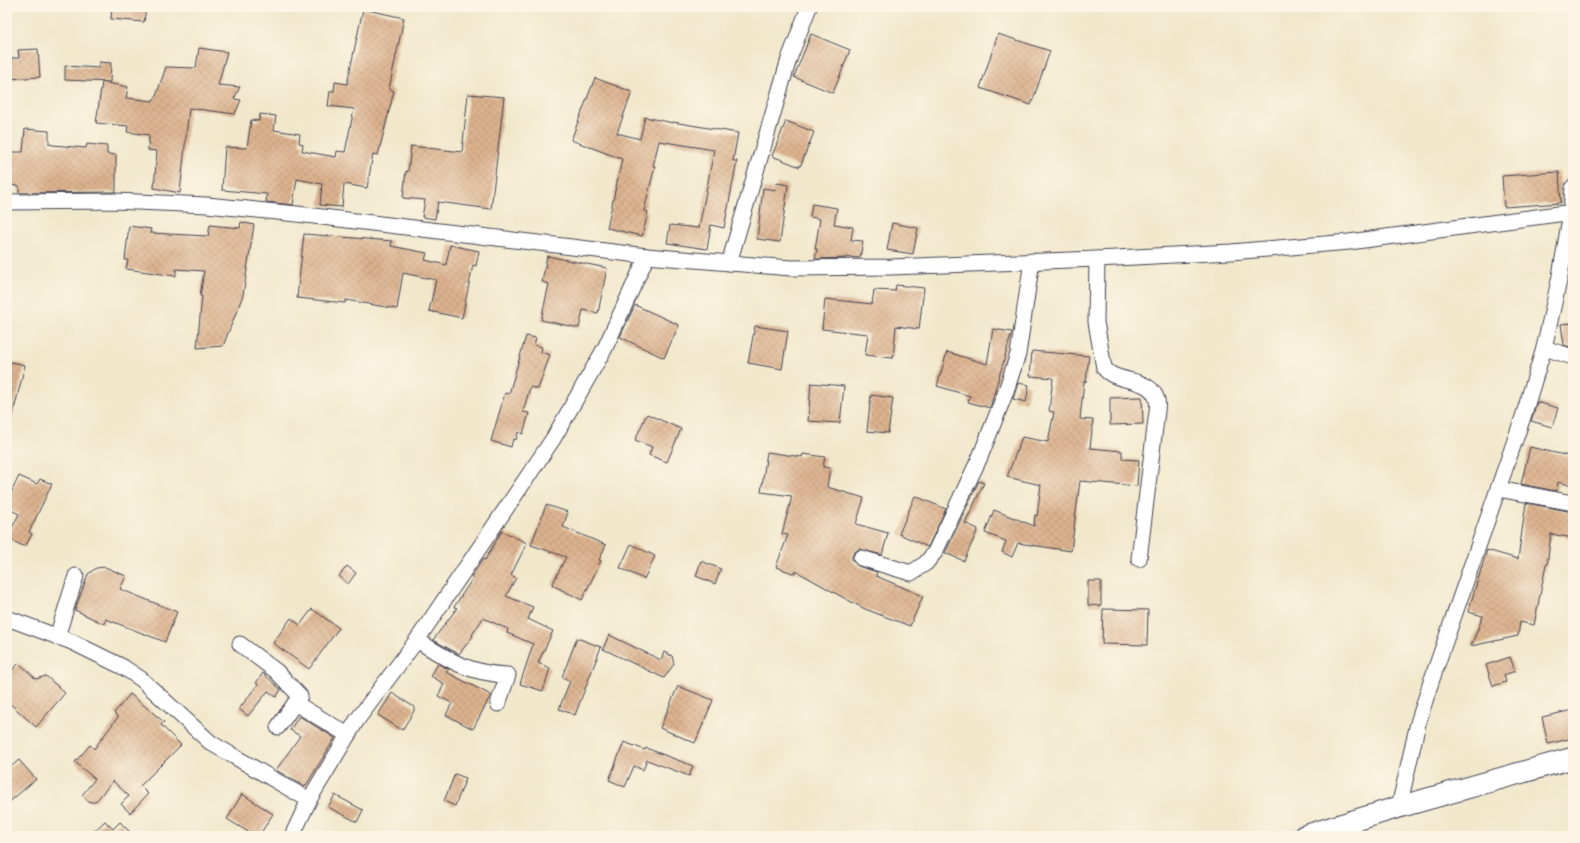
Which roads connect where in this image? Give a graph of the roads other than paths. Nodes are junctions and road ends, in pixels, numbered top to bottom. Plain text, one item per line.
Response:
1 (809, 7) edge
2 (1573, 187) edge
3 (7, 202) edge
4 (1572, 212) edge
5 (647, 256) junction
6 (1097, 259) junction
7 (1032, 261) junction
8 (729, 263) junction
9 (1544, 348) junction
10 (1573, 357) edge
11 (1498, 489) junction
12 (1573, 503) edge
13 (861, 558) dead end
14 (1139, 559) dead end
15 (76, 576) dead end
16 (9, 622) edge
17 (57, 637) junction
18 (417, 640) junction
19 (240, 644) dead end
20 (498, 704) dead end
21 (348, 735) junction
22 (1573, 758) edge
23 (310, 800) junction
24 (1399, 807) junction
25 (292, 836) edge
26 (1304, 836) edge

1 - 8 street
2 - 4 street
3 - 5 street
4 - 6 street
4 - 9 street
5 - 8 street
5 - 18 street
6 - 7 street
6 - 14 street
7 - 8 street
7 - 13 street
9 - 10 street
9 - 11 street
11 - 12 street
11 - 24 street
15 - 17 street
16 - 17 street
17 - 23 street
18 - 20 street
18 - 21 street
19 - 21 street
21 - 23 street
22 - 24 main road
23 - 25 street
24 - 26 main road

